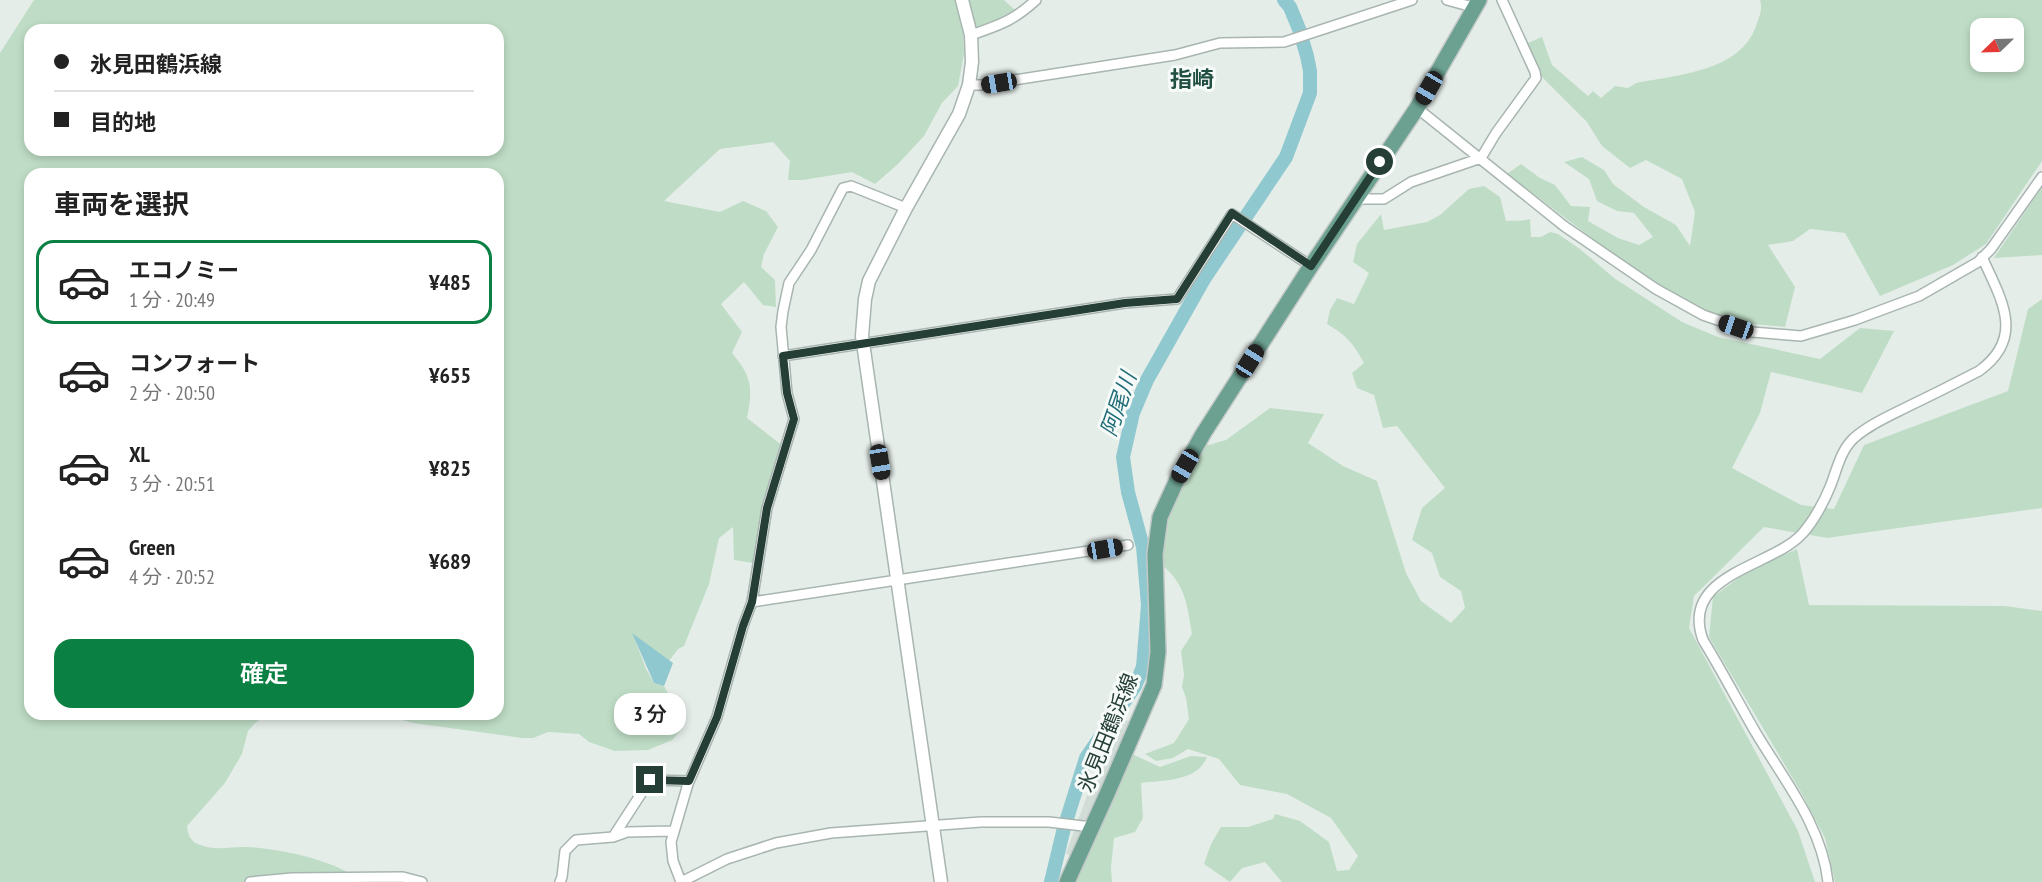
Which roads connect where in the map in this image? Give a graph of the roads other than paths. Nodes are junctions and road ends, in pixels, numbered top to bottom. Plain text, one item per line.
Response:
1 (962, 0) edge
2 (1036, 0) edge
3 (1412, 0) edge
4 (1447, 0) edge
5 (1502, 0) edge
6 (1478, 4) edge
7 (971, 35) junction
8 (969, 85) junction
9 (1417, 108) junction
10 (1481, 158) junction
11 (2042, 177) edge
12 (1355, 199) junction
13 (906, 208) junction
14 (1982, 257) junction
15 (1311, 266) junction
16 (862, 345) junction
17 (783, 356) junction
18 (1128, 545) dead end
19 (897, 580) junction
20 (752, 602) junction
21 (689, 781) junction
22 (933, 825) junction
23 (1086, 826) junction
24 (673, 831) junction
25 (613, 837) junction
26 (250, 882) edge
27 (422, 882) edge
28 (560, 882) edge
29 (681, 882) edge
30 (941, 882) edge
31 (1067, 882) edge
32 (1828, 882) edge

1 - 7 street
2 - 7 street
3 - 8 street
4 - 6 street
5 - 10 street
6 - 9 main road, 氷見田鶴浜線
7 - 8 street
8 - 13 street
9 - 10 street
9 - 12 main road, 氷見田鶴浜線
10 - 12 street
10 - 14 street
11 - 14 street
12 - 15 main road, 氷見田鶴浜線
13 - 16 street
13 - 17 street
14 - 32 street
15 - 16 street
15 - 23 main road, 氷見田鶴浜線
16 - 17 street
16 - 19 street
17 - 20 street
18 - 19 street
19 - 20 street
19 - 22 street
20 - 21 street
21 - 24 street
21 - 25 street
22 - 23 street
22 - 29 street
22 - 30 street
23 - 31 main road, 氷見田鶴浜線
24 - 25 street
24 - 29 street
25 - 28 street
26 - 27 street

